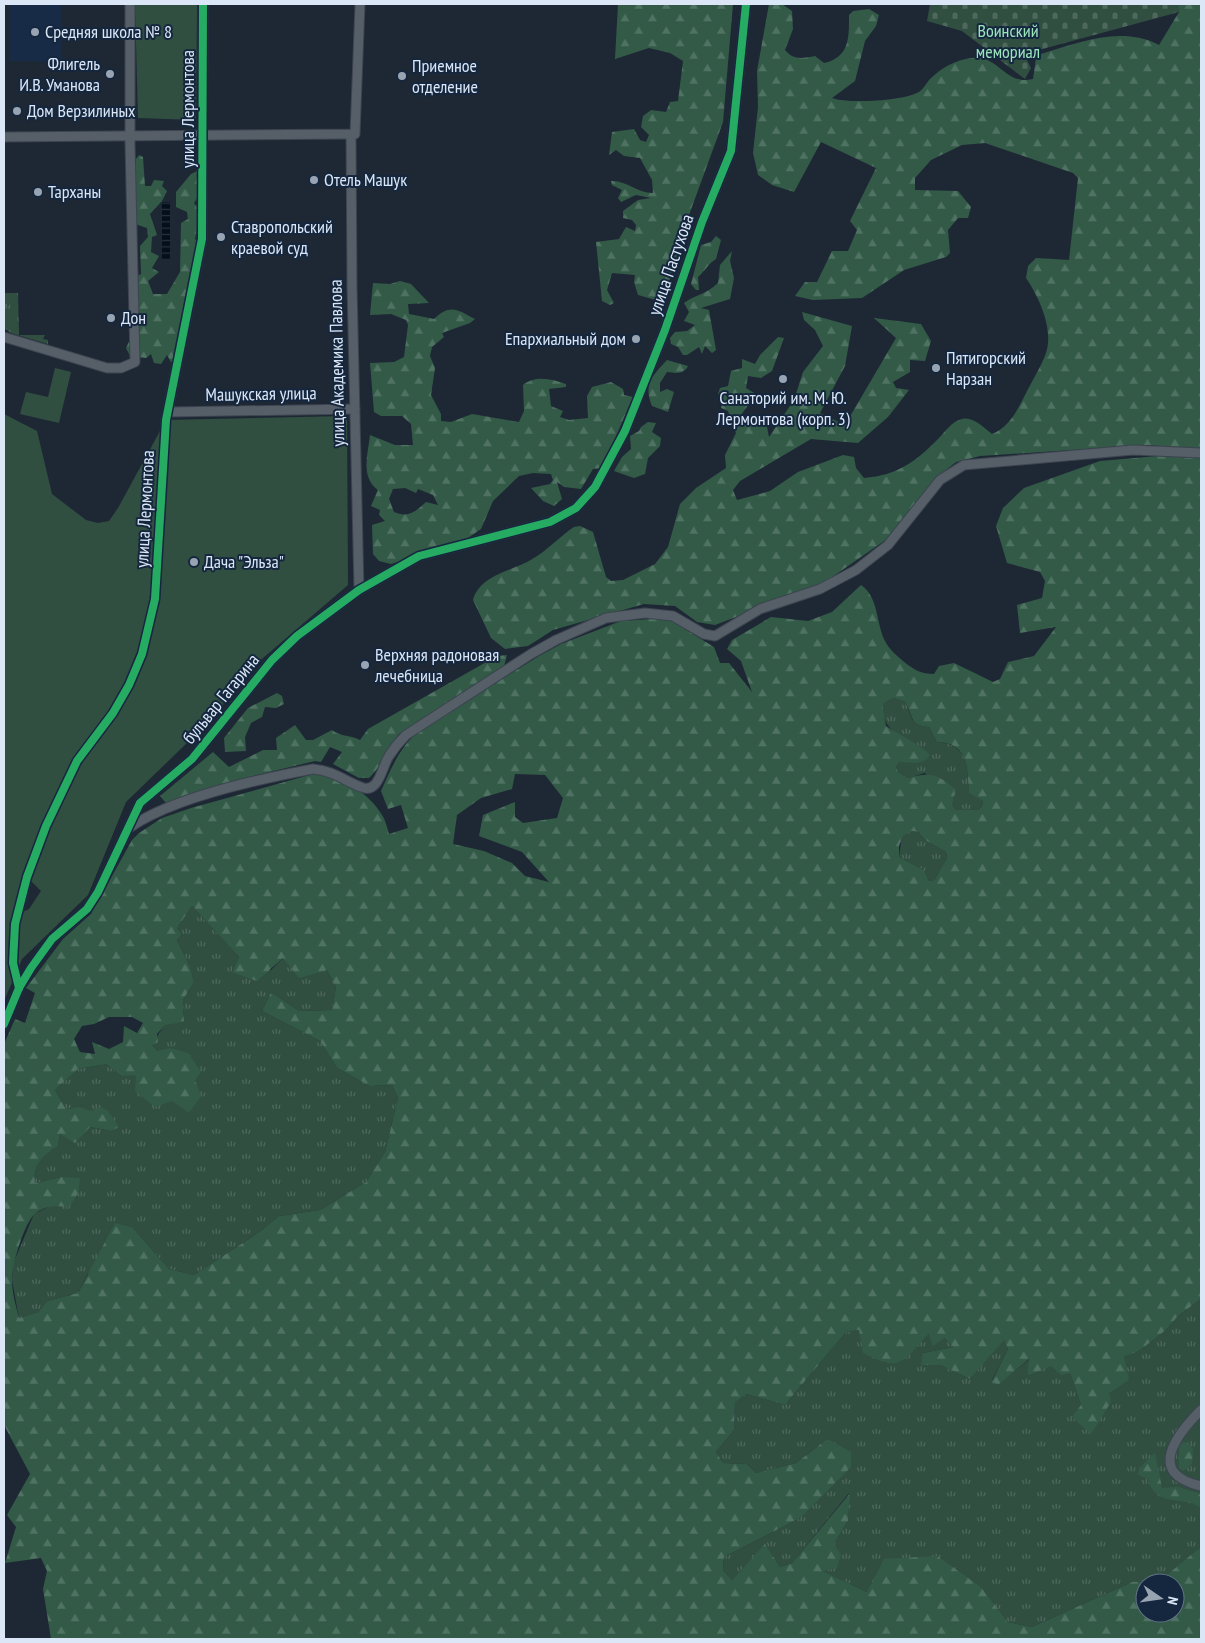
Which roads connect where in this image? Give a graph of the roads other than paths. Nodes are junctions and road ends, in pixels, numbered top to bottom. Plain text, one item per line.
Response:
1 (130, 4) edge
2 (203, 4) edge
3 (360, 4) edge
4 (746, 4) edge
5 (354, 132) junction
6 (131, 134) junction
7 (203, 134) junction
8 (4, 137) edge
9 (4, 337) edge
10 (355, 409) junction
11 (169, 412) junction
12 (1201, 453) edge
13 (566, 514) joint
14 (359, 590) junction
15 (126, 829) junction
16 (19, 988) junction
17 (4, 1024) edge
18 (1201, 1410) edge
19 (1201, 1486) edge

1 - 6 street
2 - 7 street, улица Лермонтова
3 - 5 street, улица Академика Павлова
4 - 13 street, улица Пастухова
5 - 7 street
5 - 10 street, улица Академика Павлова
6 - 7 street
6 - 8 street
6 - 9 street
7 - 11 street, улица Лермонтова
10 - 11 street, Машукская улица
10 - 14 street, улица Академика Павлова
11 - 16 street, улица Лермонтова
12 - 15 street
13 - 14 street, бульвар Гагарина
14 - 15 street, бульвар Гагарина
15 - 16 street, бульвар Гагарина
16 - 17 street, бульвар Гагарина
18 - 19 street

